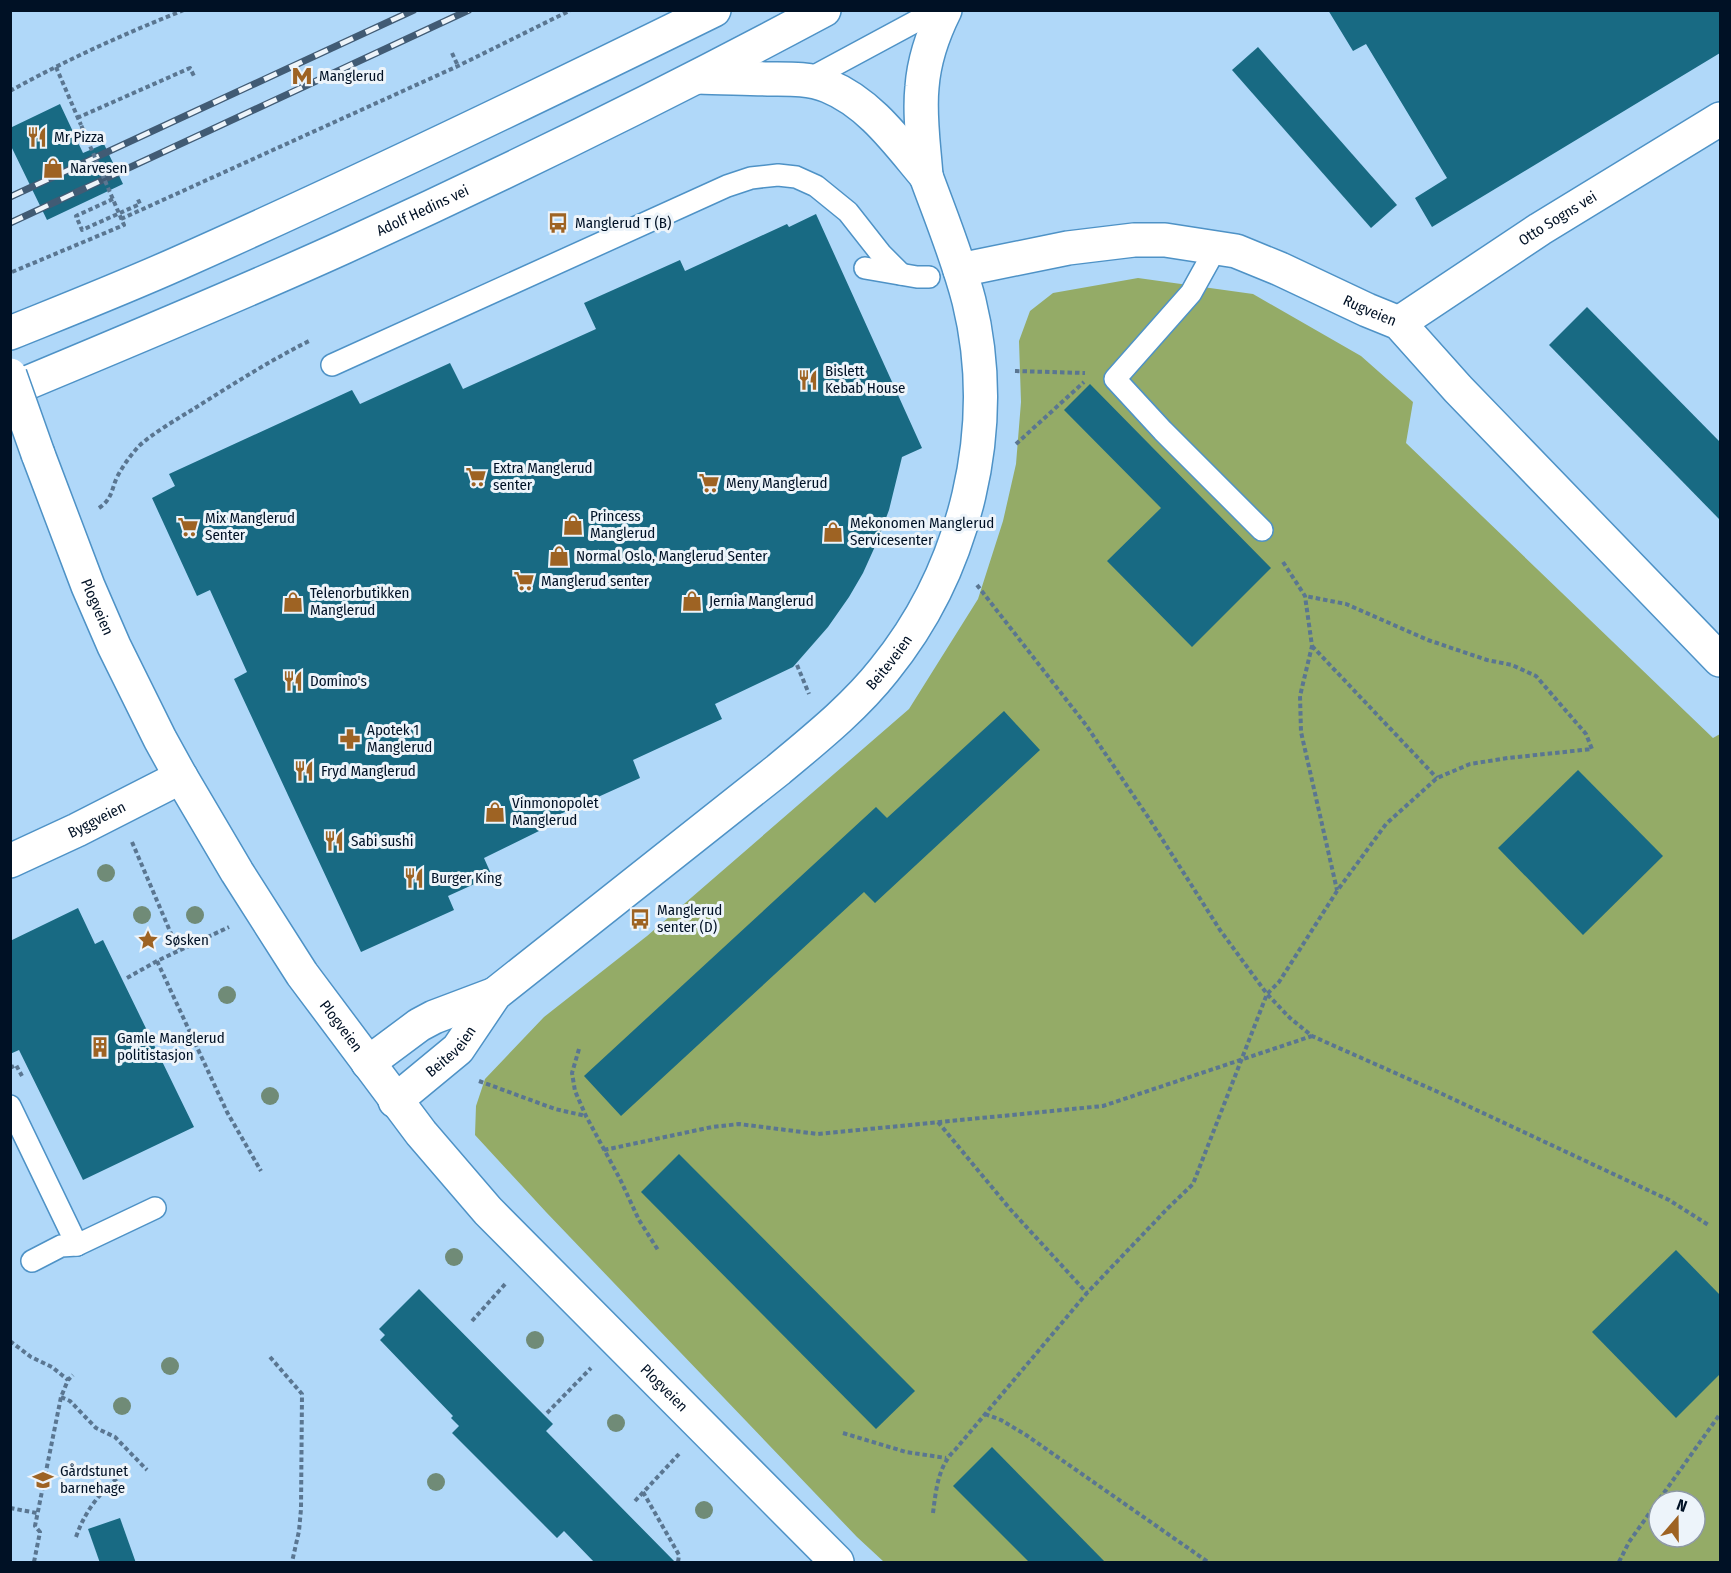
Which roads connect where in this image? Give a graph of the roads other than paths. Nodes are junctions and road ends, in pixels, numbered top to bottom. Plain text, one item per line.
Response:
1 (714, 10) edge
2 (824, 10) edge
3 (937, 10) edge
4 (945, 10) edge
5 (694, 77) junction
6 (807, 80) junction
7 (1720, 119) edge
8 (926, 176) junction
9 (1216, 248) junction
10 (865, 268) dead end
11 (901, 274) junction
12 (945, 274) junction
13 (1399, 323) junction
14 (10, 333) edge
15 (332, 365) dead end
16 (10, 375) edge
17 (10, 390) edge
18 (1262, 530) dead end
19 (1720, 660) edge
20 (181, 777) junction
21 (10, 861) edge
22 (495, 993) junction
23 (368, 1063) junction
24 (395, 1101) junction
25 (10, 1106) edge
26 (155, 1208) dead end
27 (77, 1245) junction
28 (32, 1261) dead end
29 (821, 1557) edge

1 - 14 main road
2 - 5 main road, Adolf Hedins vei
3 - 6 lane
4 - 8 main road
5 - 6 main road
5 - 17 main road, Adolf Hedins vei
6 - 8 main road
7 - 13 main road, Otto Sogns vei
8 - 12 main road, Beiteveien
9 - 12 main road, Rugveien
9 - 13 main road, Rugveien
9 - 18 lane
10 - 11 lane
11 - 12 lane
11 - 15 lane
12 - 22 main road, Beiteveien
13 - 19 main road, Rugveien
16 - 20 main road, Plogveien, bridge
20 - 21 main road, Byggveien
20 - 23 main road, Plogveien
22 - 23 main road, Beiteveien
22 - 24 main road, Beiteveien
23 - 24 main road, Plogveien
24 - 29 main road, Plogveien
25 - 27 lane
26 - 27 lane
27 - 28 lane

